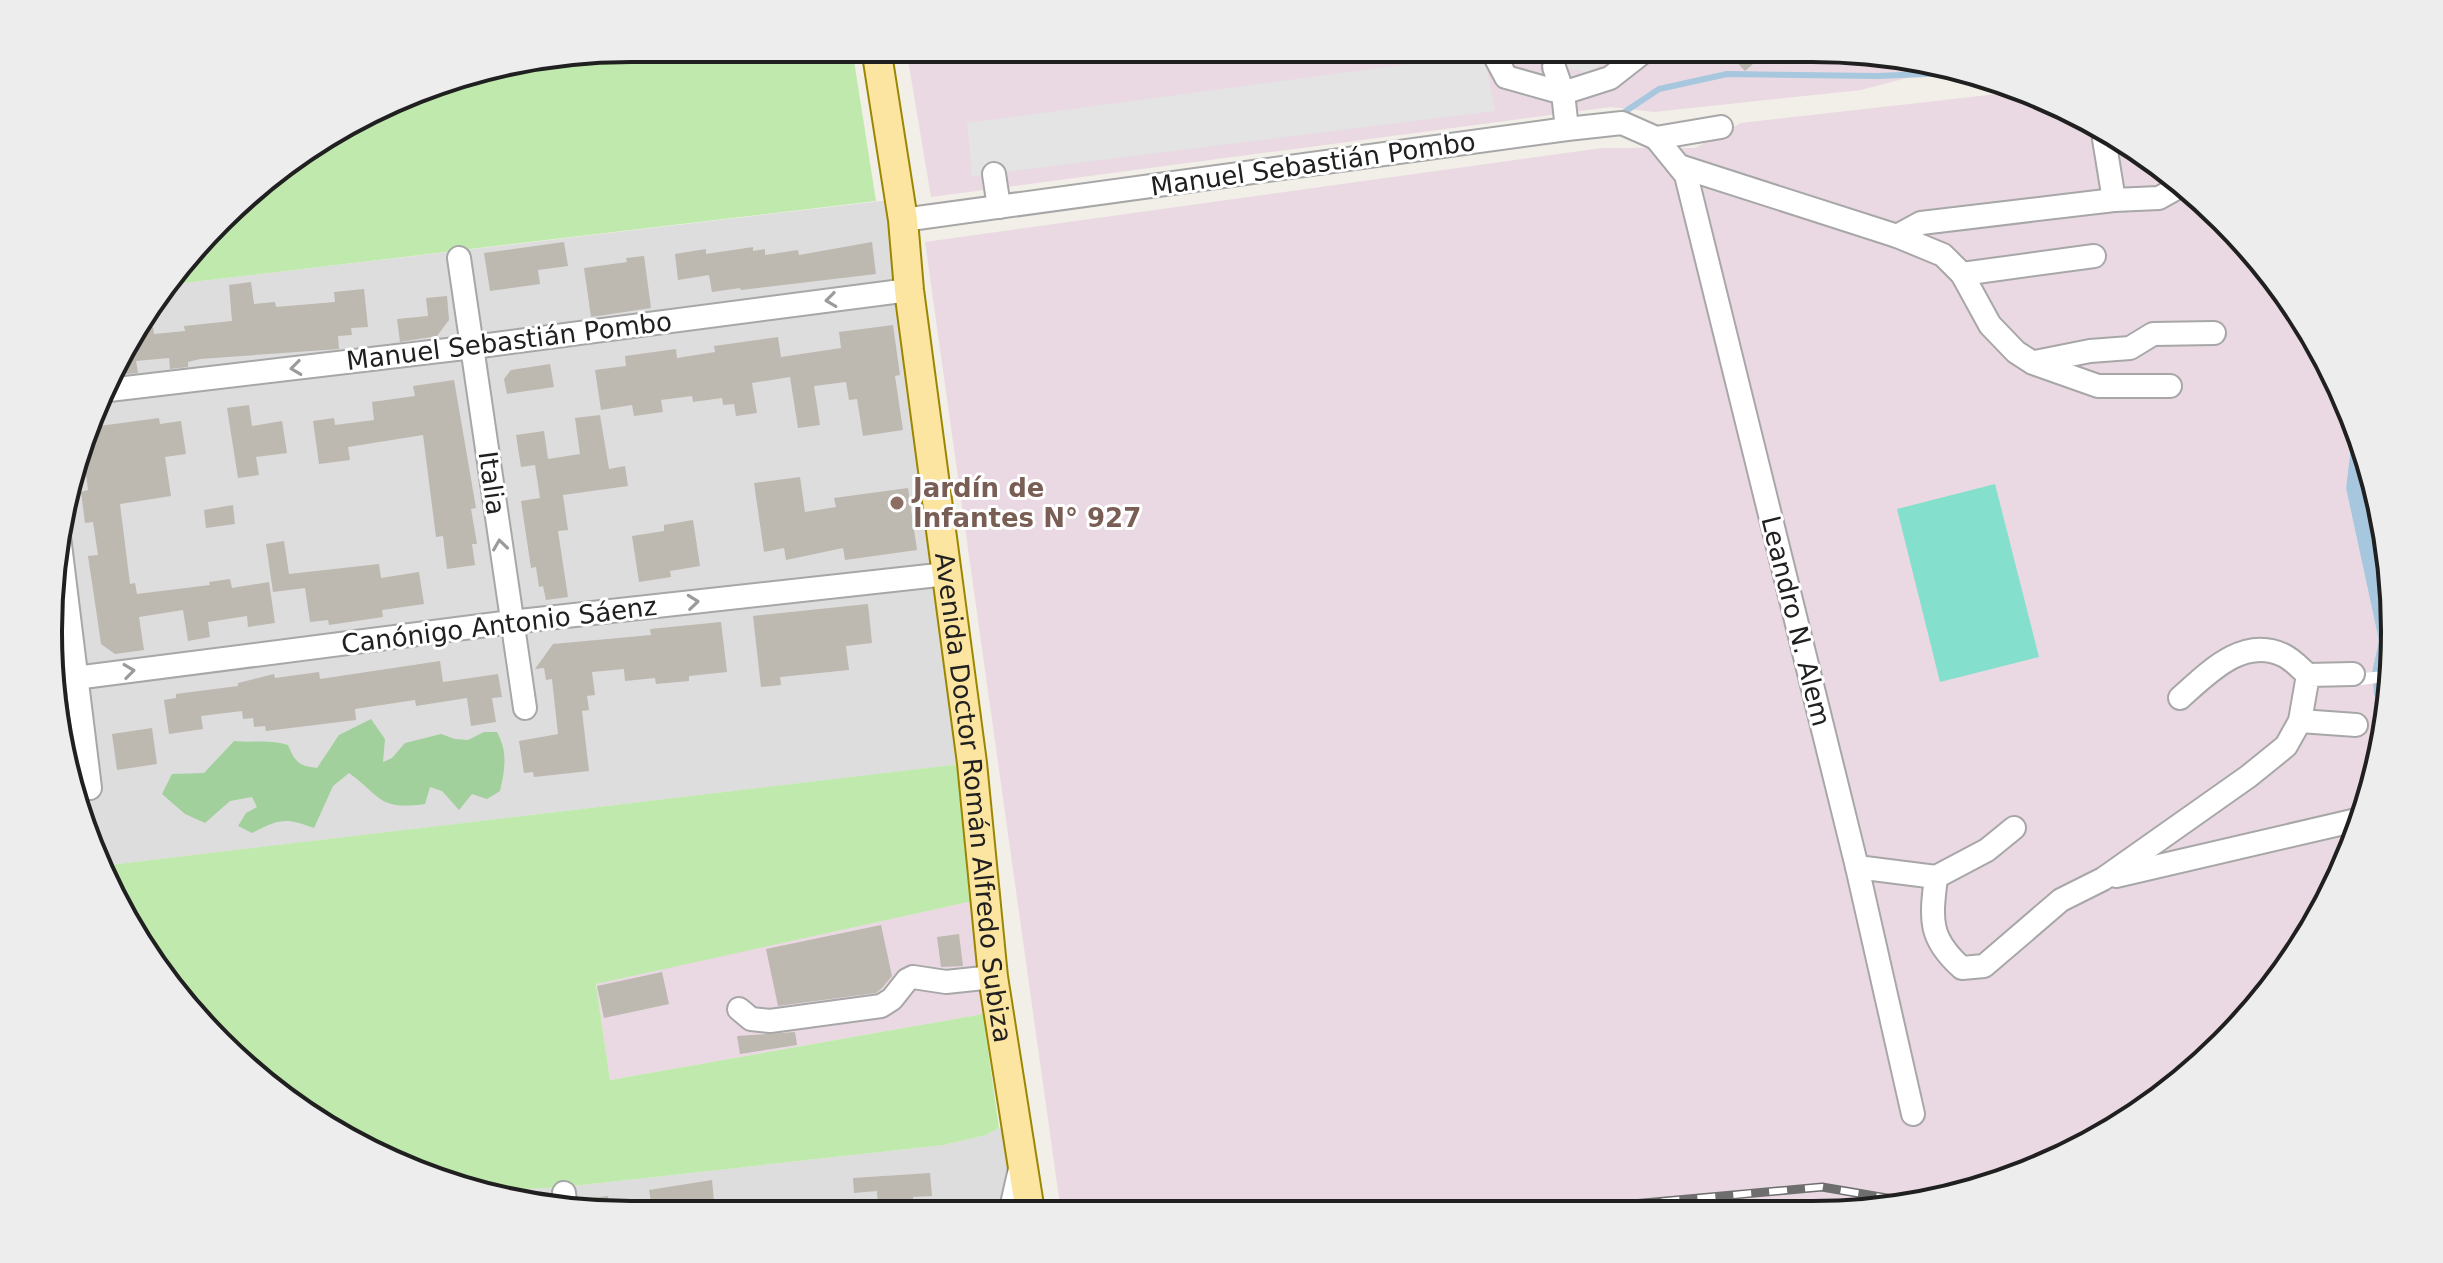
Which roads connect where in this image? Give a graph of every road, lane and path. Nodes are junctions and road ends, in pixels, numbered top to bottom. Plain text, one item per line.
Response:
1 (878, 62) edge
2 (1496, 62) edge
3 (1630, 62) edge
4 (1554, 67) dead end
5 (1563, 93) junction
6 (1721, 127) dead end
7 (1567, 129) junction
8 (1656, 138) junction
9 (2105, 143) edge
10 (1679, 166) junction
11 (994, 174) dead end
12 (2172, 191) edge
13 (2114, 200) junction
14 (999, 207) junction
15 (903, 220) junction
16 (1897, 236) junction
17 (2094, 256) dead end
18 (459, 258) dead end
19 (1962, 274) junction
20 (909, 290) junction
21 (2214, 333) dead end
22 (473, 347) junction
23 (2033, 363) junction
24 (2170, 386) dead end
25 (117, 389) edge
26 (947, 574) junction
27 (64, 581) edge
28 (511, 622) junction
29 (2353, 674) dead end
30 (2308, 675) junction
31 (76, 678) junction
32 (64, 679) edge
33 (2180, 698) dead end
34 (525, 708) dead end
35 (2300, 721) junction
36 (2356, 725) dead end
37 (90, 788) dead end
38 (2348, 822) edge
39 (2014, 828) dead end
40 (1857, 867) junction
41 (1936, 877) junction
42 (2103, 879) junction
43 (993, 977) junction
44 (739, 1009) dead end
45 (1913, 1114) dead end
46 (1022, 1163) junction
47 (1013, 1201) edge
48 (1028, 1201) edge

1 - 15 main road, Avenida Doctor Román Alfredo Subiza
2 - 5 street
3 - 5 street
4 - 5 street
5 - 7 street
6 - 8 street
7 - 8 street, Manuel Sebastián Pombo
7 - 14 street, Manuel Sebastián Pombo
8 - 10 street, Leandro N. Alem
9 - 13 street
10 - 16 street
10 - 40 street, Leandro N. Alem
11 - 14 street
12 - 13 street
13 - 16 street
14 - 15 street, Manuel Sebastián Pombo
15 - 20 main road, Avenida Doctor Román Alfredo Subiza
16 - 19 street
17 - 19 street
18 - 22 street, Italia
19 - 23 street
20 -> 22 street, Manuel Sebastián Pombo
20 - 26 main road, Avenida Doctor Román Alfredo Subiza
21 - 23 street
22 -> 25 street, Manuel Sebastián Pombo
28 -> 22 street, Italia
23 - 24 street
28 -> 26 street, Canónigo Antonio Sáenz
26 - 43 main road, Avenida Doctor Román Alfredo Subiza
27 - 31 street
31 -> 28 street, Canónigo Antonio Sáenz
28 - 34 street, Italia
29 - 30 street
30 - 33 street
30 - 35 street
31 - 32 street, Canónigo Antonio Sáenz
31 - 37 street
35 - 36 street
35 - 42 street
38 - 42 street
39 - 41 street
40 - 41 street
40 - 45 street, Leandro N. Alem
41 - 42 street
43 - 44 street
43 - 46 main road, Avenida Doctor Román Alfredo Subiza
46 - 47 street
46 - 48 main road, Avenida Doctor Román Alfredo Subiza

